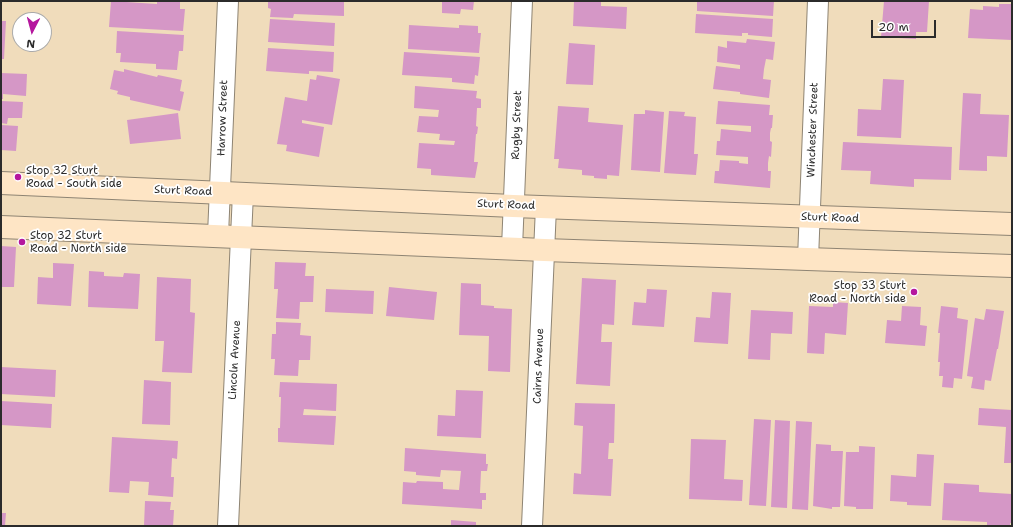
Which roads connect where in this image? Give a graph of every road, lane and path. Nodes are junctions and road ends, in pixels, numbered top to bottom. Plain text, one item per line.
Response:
1 (228, 1) edge
2 (522, 1) edge
3 (818, 1) edge
4 (1, 183) edge
5 (220, 192) junction
6 (243, 193) junction
7 (513, 206) junction
8 (546, 207) junction
9 (810, 217) junction
10 (1012, 224) edge
11 (1, 227) edge
12 (218, 236) junction
13 (241, 236) junction
14 (512, 248) junction
15 (544, 250) junction
16 (808, 258) junction
17 (1012, 266) edge
18 (228, 526) edge
19 (532, 526) edge

1 - 5 street, Harrow Street
2 - 7 street, Rugby Street
3 - 9 street, Winchester Street
4 - 5 main road, Sturt Road
5 - 6 main road, Sturt Road
5 - 12 street, Harrow Street
6 - 7 main road, Sturt Road
6 - 13 street, Lincoln Avenue
7 - 8 main road, Sturt Road
7 - 14 street, Rugby Street
8 - 9 main road, Sturt Road
8 - 15 street, Cairns Avenue
9 - 10 main road, Sturt Road
9 - 16 street, Winchester Street
11 - 12 main road
12 - 13 main road
13 - 14 main road
13 - 18 street, Lincoln Avenue
14 - 15 main road
15 - 16 main road
15 - 19 street, Cairns Avenue
16 - 17 main road

